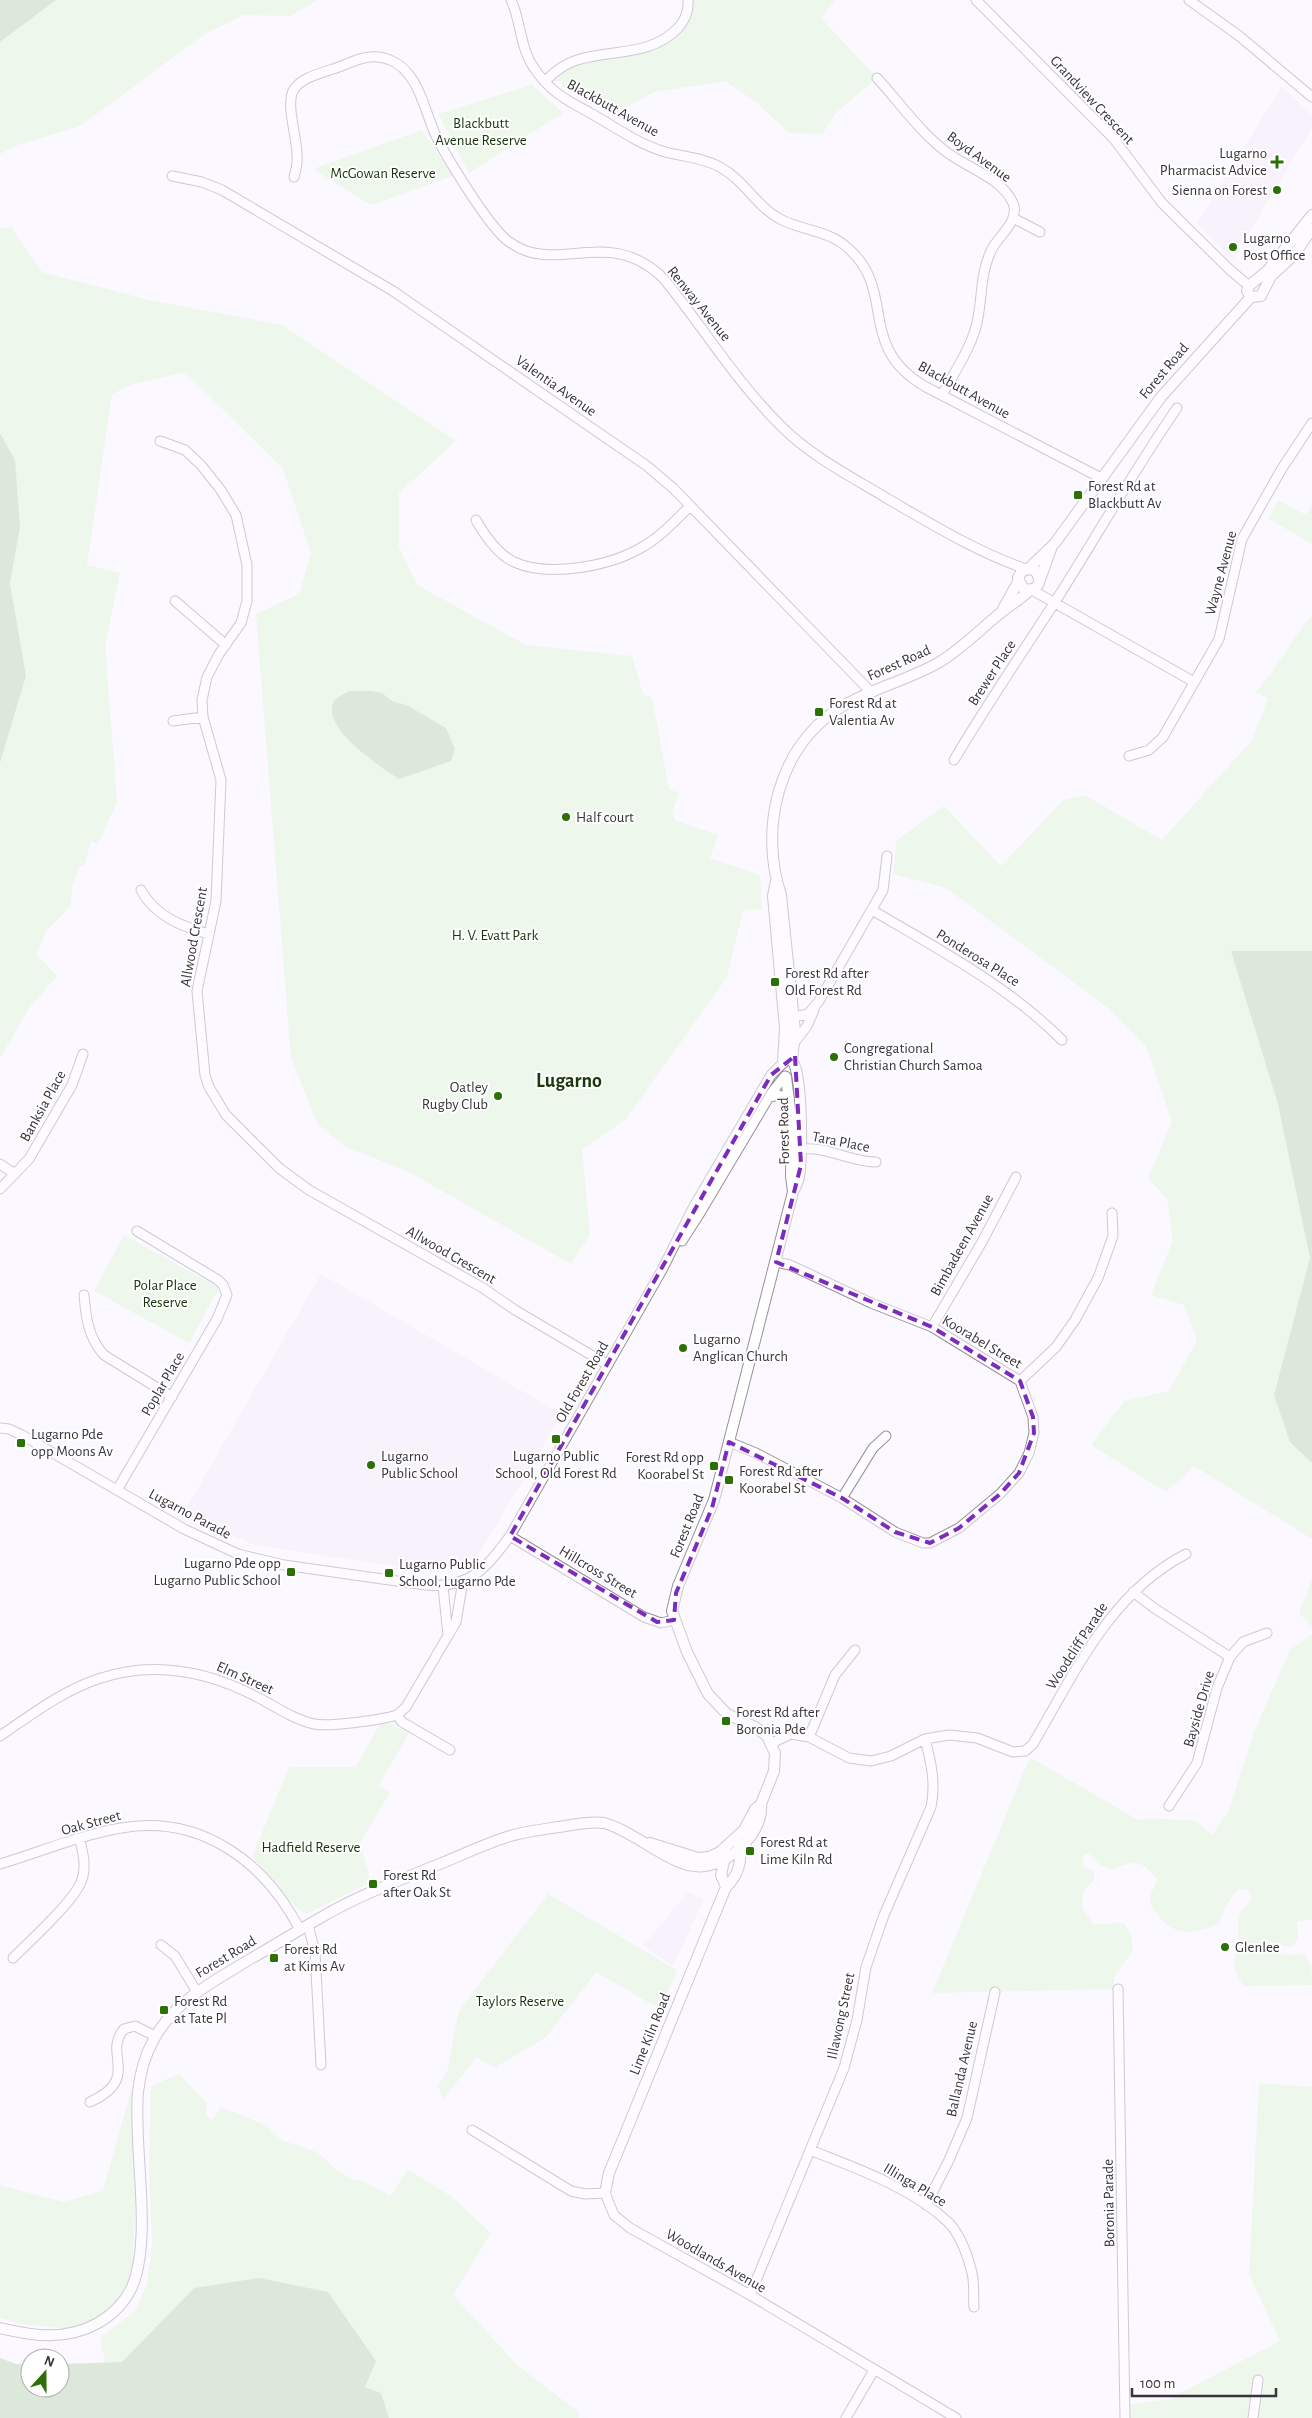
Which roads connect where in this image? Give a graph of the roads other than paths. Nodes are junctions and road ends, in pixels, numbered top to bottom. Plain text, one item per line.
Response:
1 (511, 0) edge
2 (688, 0) edge
3 (976, 0) edge
4 (1189, 0) edge
5 (877, 78) dead end
6 (545, 81) junction
7 (1312, 96) edge
8 (172, 176) dead end
9 (294, 177) dead end
10 (1312, 215) edge
11 (1013, 218) junction
12 (1312, 229) edge
13 (1040, 232) dead end
14 (1252, 284) junction
15 (1263, 294) junction
16 (1251, 297) junction
17 (942, 395) junction
18 (1177, 408) dead end
19 (1312, 423) edge
20 (160, 441) dead end
21 (1101, 478) junction
22 (690, 506) junction
23 (476, 520) dead end
24 (1054, 543) junction
25 (1007, 563) junction
26 (1027, 569) junction
27 (1018, 580) junction
28 (1035, 585) junction
29 (1054, 600) junction
30 (175, 601) dead end
31 (1001, 612) junction
32 (226, 645) junction
33 (1194, 682) junction
34 (871, 692) junction
35 (203, 716) junction
36 (174, 721) dead end
37 (1129, 756) dead end
38 (954, 760) dead end
39 (886, 856) dead end
40 (141, 890) dead end
41 (872, 910) junction
42 (208, 934) junction
43 (815, 1007) junction
44 (789, 1018) junction
45 (1062, 1040) dead end
46 (794, 1043) junction
47 (83, 1054) dead end
48 (788, 1065) junction
49 (786, 1076) junction
50 (768, 1097) junction
51 (789, 1098) junction
52 (801, 1149) junction
53 (876, 1162) dead end
54 (0, 1164) edge
55 (15, 1174) junction
56 (1016, 1177) dead end
57 (0, 1189) edge
58 (793, 1192) junction
59 (1112, 1213) dead end
60 (136, 1231) dead end
61 (776, 1262) junction
62 (662, 1270) junction
63 (84, 1295) dead end
64 (932, 1327) junction
65 (608, 1365) junction
66 (1020, 1381) junction
67 (172, 1397) junction
68 (0, 1428) edge
69 (886, 1436) dead end
70 (729, 1442) junction
71 (117, 1490) junction
72 (842, 1498) junction
73 (510, 1536) junction
74 (1186, 1554) dead end
75 (463, 1581) junction
76 (443, 1586) junction
77 (1133, 1592) junction
78 (674, 1620) junction
79 (1267, 1633) dead end
80 (448, 1636) junction
81 (855, 1650) dead end
82 (1230, 1657) junction
83 (397, 1716) junction
84 (0, 1736) edge
85 (810, 1737) junction
86 (924, 1739) junction
87 (772, 1743) junction
88 (450, 1750) dead end
89 (1169, 1806) dead end
90 (80, 1840) junction
91 (647, 1842) junction
92 (735, 1844) junction
93 (724, 1859) junction
94 (0, 1864) edge
95 (726, 1887) junction
96 (304, 1927) junction
97 (162, 1944) dead end
98 (13, 1958) dead end
99 (1118, 1989) dead end
100 (197, 1992) junction
101 (995, 1992) dead end
102 (156, 2036) junction
103 (321, 2065) dead end
104 (90, 2102) dead end
105 (472, 2130) dead end
106 (810, 2150) junction
107 (605, 2193) junction
108 (926, 2205) junction
109 (750, 2295) junction
110 (974, 2307) dead end
111 (0, 2328) edge
112 (874, 2370) junction
113 (1258, 2380) dead end
114 (846, 2418) edge
115 (956, 2418) edge
116 (1125, 2418) edge
117 (1253, 2418) edge

1 - 6 street, Blackbutt Avenue
2 - 6 street
3 - 14 street, Grandview Crescent
4 - 7 street
5 - 11 street, Boyd Avenue
6 - 17 street, Blackbutt Avenue
8 - 22 street, Valentia Avenue
9 - 25 street, Renway Avenue
10 - 14 street
11 - 13 street
11 - 17 street
12 - 15 street
14 - 15 street
14 - 16 street
15 - 16 street
16 - 21 street, Forest Road
17 - 21 street, Blackbutt Avenue
18 - 29 street
19 - 33 street, Wayne Avenue
20 - 32 street, Allwood Crescent
21 - 24 street, Forest Road
22 - 23 street
22 - 34 street, Valentia Avenue
24 - 26 street, Forest Road
24 - 28 street, Forest Road
25 - 26 street, Renway Avenue
25 - 27 street, Renway Avenue
26 - 27 street
26 - 28 street
27 - 28 street
27 - 31 street, Forest Road
28 - 29 street
28 - 31 street, Forest Road
29 - 33 street
29 - 38 street, Brewer Place
30 - 32 street
31 - 34 street, Forest Road
32 - 35 street, Allwood Crescent
33 - 37 street, Wayne Avenue
34 - 44 street, Forest Road
35 - 36 street
35 - 42 street, Allwood Crescent
39 - 41 street
40 - 42 street
41 - 43 street
41 - 45 street, Ponderosa Place
42 - 65 street, Allwood Crescent
43 - 44 street
43 - 46 street
44 - 46 street, Forest Road
44 - 48 street, Forest Road
46 - 48 street, Forest Road
47 - 55 street, Banksia Place
48 - 49 street
48 - 52 street, Forest Road
48 - 62 street, Old Forest Road
49 - 50 street, Old Forest Road
49 - 51 street, Forest Road
50 - 51 street
50 - 62 street, Old Forest Road
51 - 58 street, Forest Road
52 - 53 street, Tara Place
52 - 58 street, Forest Road
54 - 55 street
55 - 57 street, Banksia Place
56 - 64 street, Bimbadeen Avenue
58 - 61 street, Forest Road
59 - 66 street
60 - 67 street, Poplar Place
61 - 64 street, Koorabel Street
61 - 70 street, Forest Road
62 - 65 street, Old Forest Road
63 - 67 street
64 - 66 street, Koorabel Street
65 - 73 street, Old Forest Road
66 - 72 street, Koorabel Street
67 - 71 street, Poplar Place
68 - 71 street, Lugarno Parade
69 - 72 street
70 - 72 street, Koorabel Street
70 - 78 street, Forest Road
71 - 76 street, Lugarno Parade
73 - 75 street, Old Forest Road
73 - 78 street, Hillcross Street
74 - 77 street, Woodcliff Parade
75 - 76 street, Old Forest Road
75 - 80 street
76 - 80 street
77 - 82 street
77 - 86 street, Woodcliff Parade
78 - 87 street, Forest Road
79 - 82 street, Bayside Drive
80 - 83 street
81 - 85 street
82 - 89 street, Bayside Drive
83 - 84 street, Elm Street
83 - 88 street
85 - 86 street
85 - 87 street
86 - 106 street, Illawong Street
87 - 92 street, Forest Road
90 - 94 street, Oak Street
90 - 96 street, Oak Street
90 - 98 street
91 - 92 street, Forest Road
91 - 93 street, Forest Road
91 - 96 street, Forest Road
92 - 93 street, Forest Road
92 - 95 street, Lime Kiln Road
93 - 95 street, Lime Kiln Road
95 - 107 street, Lime Kiln Road
96 - 100 street, Forest Road
96 - 103 street, Oak Street
97 - 100 street
99 - 116 street, Boronia Parade
100 - 102 street, Forest Road
101 - 108 street, Ballanda Avenue
102 - 104 street
102 - 111 street, Forest Road
105 - 107 street
106 - 108 street, Illinga Place
106 - 109 street, Illawong Street
107 - 109 street, Woodlands Avenue
108 - 110 street, Illinga Place
109 - 112 street, Woodlands Avenue
112 - 114 street
112 - 115 street, Woodlands Avenue
113 - 117 street

